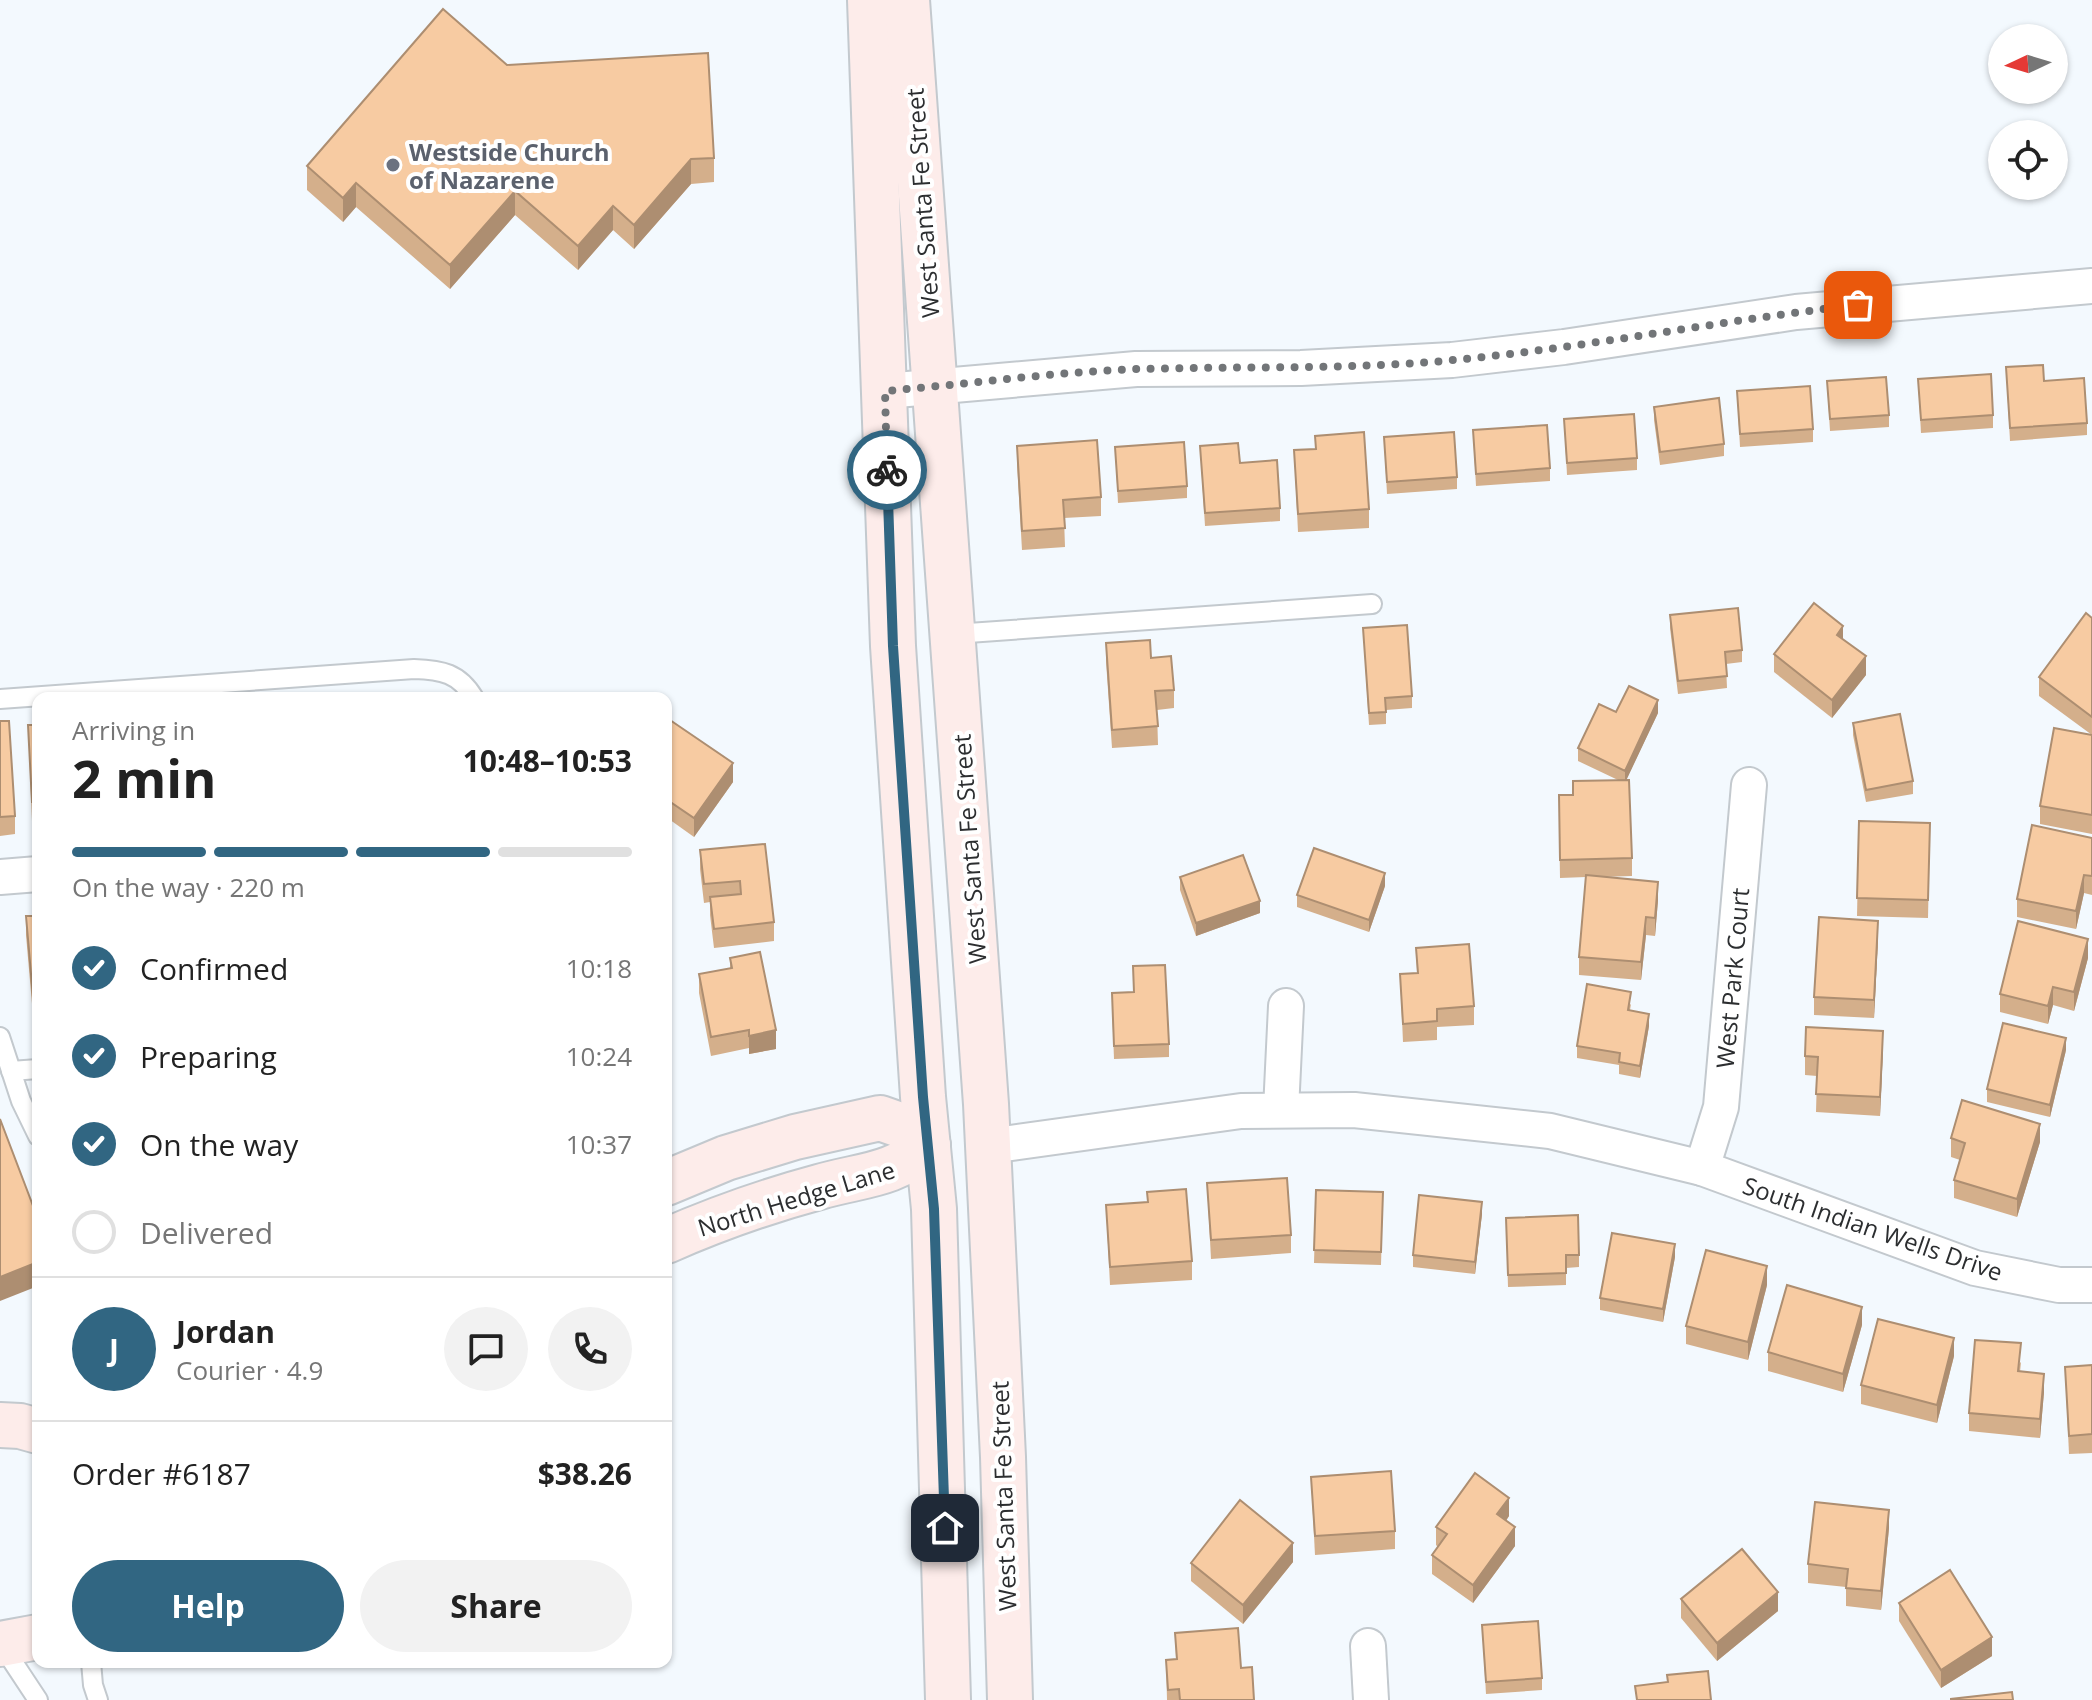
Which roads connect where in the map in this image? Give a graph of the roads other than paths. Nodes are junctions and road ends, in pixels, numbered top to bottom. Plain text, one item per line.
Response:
1 (870, 0) edge
2 (907, 0) edge
3 (2092, 286) edge
4 (935, 387) junction
5 (885, 391) junction
6 (1372, 604) dead end
7 (954, 634) junction
8 (97, 692) edge
9 (470, 692) edge
10 (32, 697) edge
11 (0, 699) edge
12 (1749, 785) dead end
13 (32, 874) edge
14 (0, 877) edge
15 (1286, 1006) dead end
16 (0, 1037) edge
17 (32, 1069) edge
18 (11, 1071) junction
19 (1281, 1110) junction
20 (32, 1124) edge
21 (928, 1146) junction
22 (989, 1146) junction
23 (1702, 1168) junction
24 (672, 1174) edge
25 (672, 1239) edge
26 (2092, 1285) edge
27 (32, 1638) edge
28 (0, 1644) edge
29 (1368, 1646) dead end
30 (92, 1668) edge
31 (38, 1700) edge
32 (98, 1700) edge
33 (948, 1700) edge
34 (1010, 1700) edge
35 (1371, 1700) edge

1 - 5 street, West Santa Fe Street
2 - 4 street, West Santa Fe Street
3 - 4 street
4 - 5 street
4 - 7 street, West Santa Fe Street
5 - 21 street, West Santa Fe Street
6 - 7 lane
7 - 22 street, West Santa Fe Street
8 - 9 lane
10 - 11 lane
12 - 23 street, West Park Court
13 - 14 street
15 - 19 street
16 - 18 lane
17 - 18 lane
18 - 20 lane
19 - 22 street, South Indian Wells Drive
19 - 23 street, South Indian Wells Drive
21 - 22 street
21 - 24 street, North Hedge Lane
21 - 25 street, North Hedge Lane
21 - 33 street, West Santa Fe Street
22 - 34 street, West Santa Fe Street
23 - 26 street, South Indian Wells Drive
27 - 28 street
28 - 31 lane
29 - 35 street
30 - 32 lane

